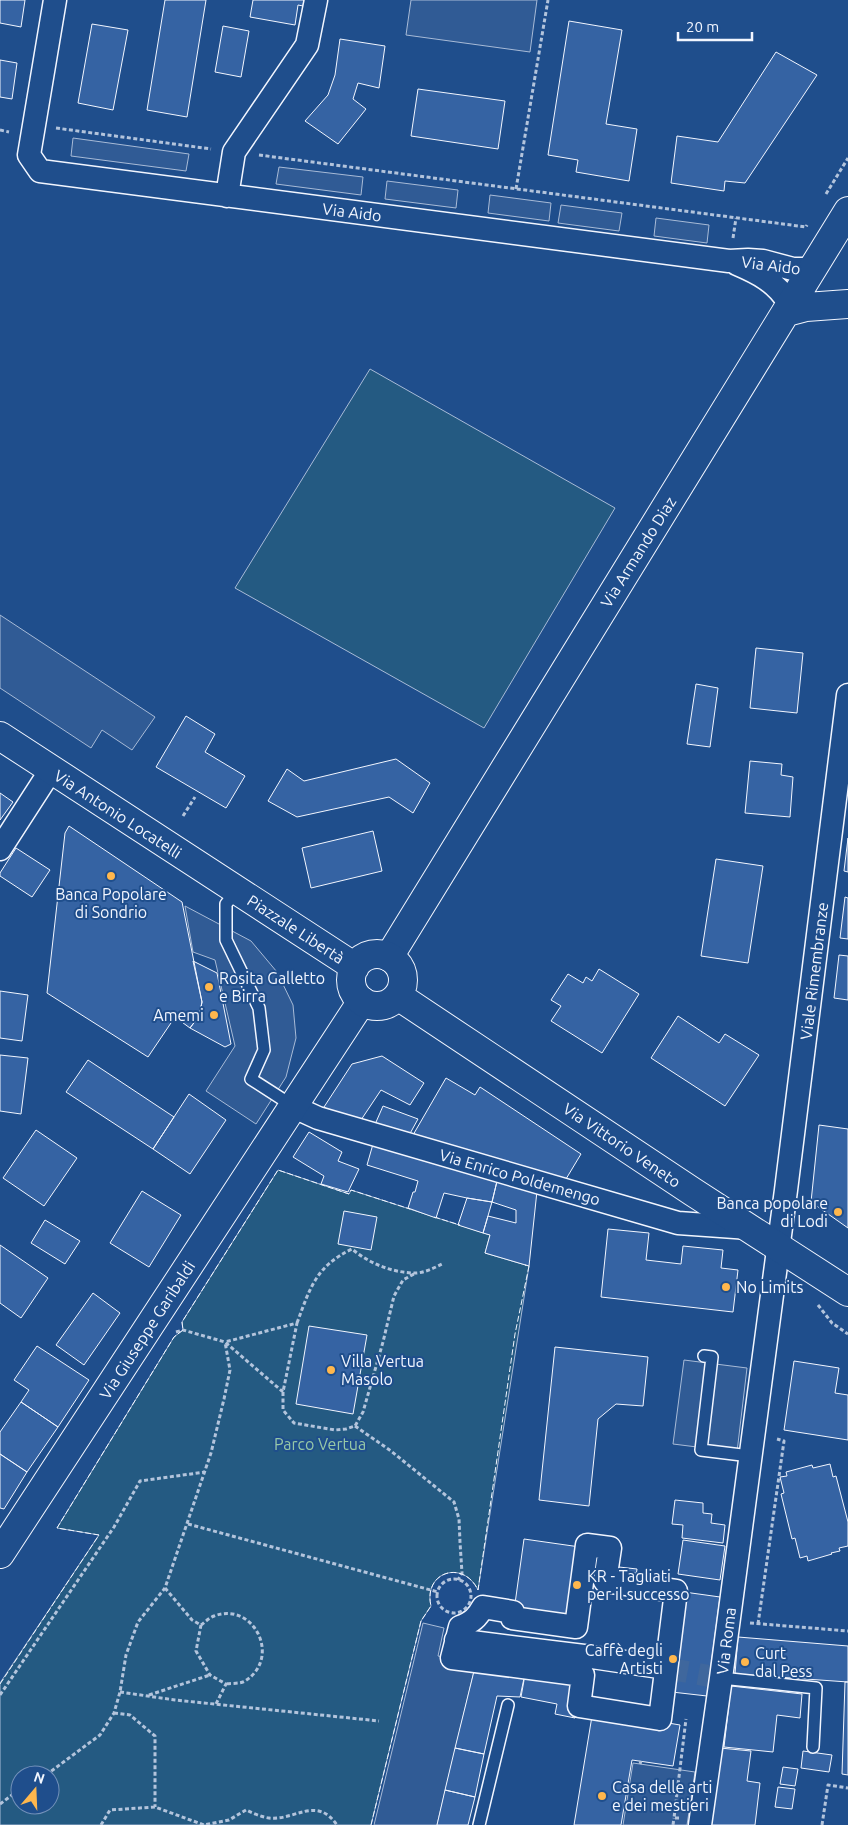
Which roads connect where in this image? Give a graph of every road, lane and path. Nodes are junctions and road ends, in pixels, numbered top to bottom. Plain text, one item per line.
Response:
1 (55, 0) edge
2 (316, 0) edge
3 (548, 0) edge
4 (34, 117) junction
5 (234, 152) junction
6 (848, 158) edge
7 (516, 189) junction
8 (227, 196) junction
9 (824, 196) dead end
10 (736, 218) junction
11 (810, 220) dead end
12 (844, 233) edge
13 (731, 251) junction
14 (813, 269) junction
15 (848, 304) edge
16 (787, 312) junction
17 (847, 709) edge
18 (0, 736) edge
19 (51, 770) junction
20 (195, 797) dead end
21 (183, 816) dead end
22 (0, 848) edge
23 (237, 890) junction
24 (389, 957) junction
25 (355, 967) junction
26 (398, 996) junction
27 (362, 1001) junction
28 (294, 1107) junction
29 (749, 1228) junction
30 (778, 1246) junction
31 (442, 1264) dead end
32 (414, 1274) junction
33 (848, 1292) edge
34 (814, 1300) dead end
35 (297, 1323) junction
36 (848, 1334) edge
37 (144, 1335) junction
38 (225, 1342) junction
39 (704, 1356) dead end
40 (283, 1392) junction
41 (355, 1426) junction
42 (778, 1430) dead end
43 (750, 1456) junction
44 (205, 1472) junction
45 (188, 1524) junction
46 (8, 1526) edge
47 (0, 1554) edge
48 (458, 1580) junction
49 (166, 1588) junction
50 (438, 1592) junction
51 (729, 1620) junction
52 (201, 1624) junction
53 (758, 1624) junction
54 (848, 1631) edge
55 (456, 1640) junction
56 (592, 1657) junction
57 (666, 1668) junction
58 (210, 1675) junction
59 (715, 1677) junction
60 (226, 1684) junction
61 (120, 1692) junction
62 (0, 1695) edge
63 (148, 1695) junction
64 (216, 1704) junction
65 (508, 1705) dead end
66 (585, 1707) junction
67 (114, 1713) junction
68 (378, 1721) dead end
69 (813, 1747) dead end
70 (60, 1765) edge
71 (848, 1788) edge
72 (156, 1807) junction
73 (674, 1818) dead end
74 (100, 1825) edge
75 (337, 1825) edge
76 (479, 1825) edge
77 (673, 1825) edge
78 (700, 1825) edge
79 (822, 1825) edge

1 - 4 street, Via Aido
2 - 5 street
3 - 7 path
4 - 5 path
4 - 8 street, Via Aido
5 - 7 path
5 - 8 street
6 - 9 path
7 - 10 path
8 - 13 street, Via Aido
10 - 11 path
10 - 13 path
12 - 14 main road, Via Armando Diaz
13 - 14 street, Via Aido
13 - 16 street, Via Aido
14 - 16 main road, Via Armando Diaz
15 - 16 main road
16 - 24 main road, Via Armando Diaz
17 - 30 street, Viale Rimembranze
18 - 19 main road, Via Antonio Locatelli
19 - 22 street
19 - 23 main road, Via Antonio Locatelli
20 - 21 path
23 - 25 main road, Piazzale Libertà
23 - 28 lane
24 - 25 main road
24 - 26 main road
25 - 27 main road
26 - 27 main road
26 - 29 main road, Via Vittorio Veneto
27 - 28 main road
28 - 29 street, Via Enrico Poldemengo
28 - 37 main road, Via Giuseppe Garibaldi
29 - 30 main road, Via Vittorio Veneto
30 - 33 main road, Via Vittorio Veneto
30 - 43 street, Via Roma
31 - 32 path
32 - 35 path
32 - 41 path
34 - 36 path
35 - 38 path
35 - 40 path
37 - 38 path
37 - 46 main road, Via Giuseppe Garibaldi
38 - 40 path
38 - 44 path
39 - 43 lane
40 - 41 path
41 - 48 path
42 - 53 path
43 - 51 street, Via Roma
44 - 45 path
44 - 62 path
45 - 49 path
45 - 50 path
46 - 47 main road, Via Giuseppe Garibaldi
48 - 50 path
48 - 50 path
49 - 52 path
49 - 61 path
51 - 53 path
51 - 59 street, Via Roma
52 - 58 path
52 - 60 path
53 - 54 path
55 - 56 street
55 - 57 street
55 - 66 street
56 - 57 street
56 - 66 lane
57 - 66 street
58 - 60 path
58 - 63 path
59 - 69 lane
59 - 78 street, Via Roma
60 - 64 path
61 - 63 path
61 - 67 path
63 - 64 path
64 - 68 path
65 - 76 lane
67 - 70 path
67 - 72 path
71 - 79 path
72 - 74 path
72 - 75 path
73 - 77 path

